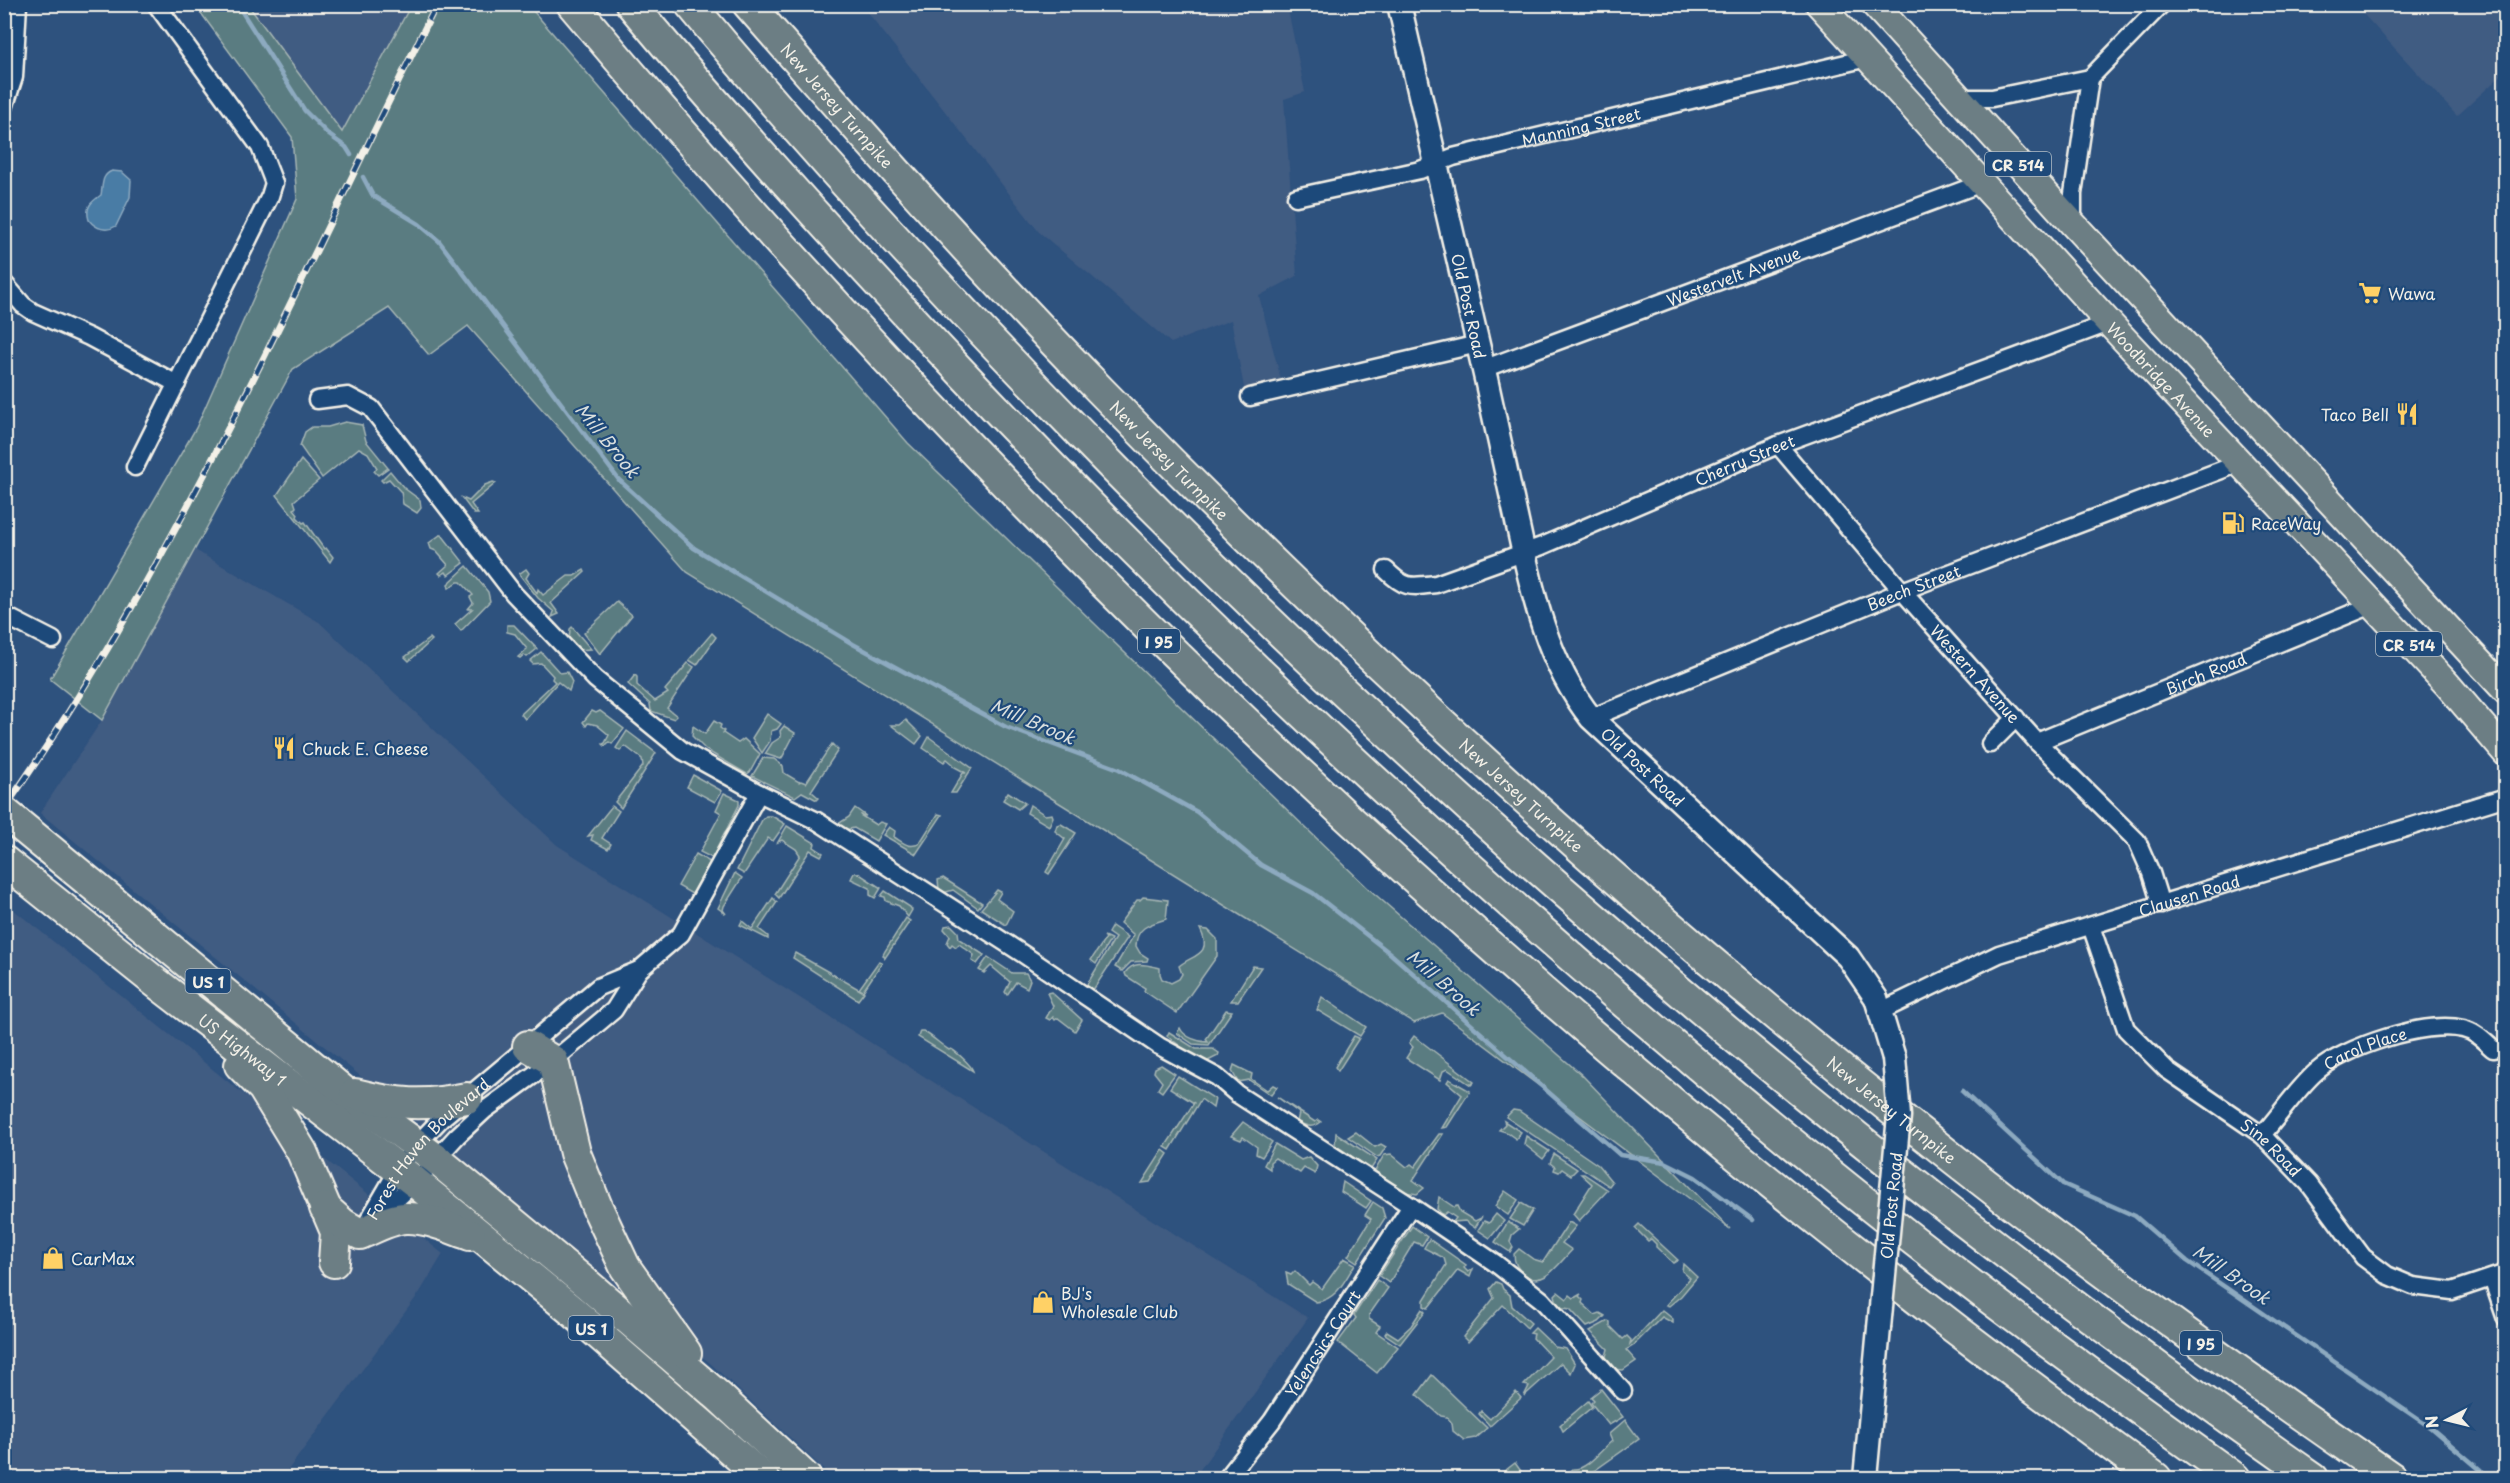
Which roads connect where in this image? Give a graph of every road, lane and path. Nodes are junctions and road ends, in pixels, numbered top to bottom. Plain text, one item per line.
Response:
1 (18, 4) edge
2 (156, 4) edge
3 (572, 4) edge
4 (631, 4) edge
5 (690, 4) edge
6 (748, 4) edge
7 (1399, 4) edge
8 (1819, 4) edge
9 (1874, 4) edge
10 (2162, 4) edge
11 (11, 35) edge
12 (1867, 58) junction
13 (2090, 78) junction
14 (1959, 98) junction
15 (4, 108) edge
16 (1437, 163) junction
17 (1982, 183) junction
18 (1296, 197) dead end
19 (2073, 224) junction
20 (4, 283) edge
21 (2109, 323) junction
22 (1478, 344) junction
23 (1483, 369) junction
24 (177, 384) junction
25 (1250, 397) dead end
26 (317, 400) dead end
27 (1778, 445) junction
28 (2240, 463) junction
29 (135, 467) dead end
30 (1524, 553) junction
31 (1386, 570) dead end
32 (1902, 591) junction
33 (2372, 605) junction
34 (4, 615) edge
35 (53, 640) dead end
36 (2447, 684) junction
37 (2505, 691) edge
38 (1591, 718) junction
39 (2016, 718) junction
40 (2505, 726) edge
41 (2037, 742) junction
42 (1990, 744) dead end
43 (2505, 753) edge
44 (759, 793) junction
45 (2505, 797) edge
46 (4, 812) edge
47 (4, 861) edge
48 (2161, 905) junction
49 (2091, 926) junction
50 (639, 970) junction
51 (154, 981) junction
52 (1881, 1011) junction
53 (528, 1046) junction
54 (2493, 1049) dead end
55 (553, 1061) junction
56 (342, 1090) junction
57 (468, 1098) junction
58 (2262, 1135) junction
59 (426, 1152) junction
60 (407, 1175) junction
61 (1411, 1206) junction
62 (323, 1207) junction
63 (360, 1234) junction
64 (487, 1241) junction
65 (334, 1263) dead end
66 (2499, 1276) edge
67 (2505, 1319) edge
68 (1623, 1391) dead end
69 (718, 1396) junction
70 (763, 1479) edge
71 (806, 1479) edge
72 (1227, 1479) edge
73 (1865, 1479) edge
74 (2156, 1479) edge
75 (2235, 1479) edge
76 (2313, 1479) edge
77 (2392, 1479) edge

1 - 11 street
2 - 24 street
3 - 74 highway, I 95
4 - 75 highway, I 95
5 - 76 highway, I 95
6 - 77 highway, New Jersey Turnpike / I 95
7 - 16 street, Old Post Road
8 - 12 main road, Woodbridge Avenue / CR 514
9 - 14 main road, CR 514
10 - 13 street
11 - 15 street
12 - 16 street, Manning Street
12 - 17 main road, Woodbridge Avenue / CR 514
13 - 14 street
13 - 19 street
14 - 19 main road, CR 514
16 - 18 street, Manning Street
16 - 22 street, Old Post Road
17 - 21 main road, Woodbridge Avenue / CR 514
17 - 23 street, Westervelt Avenue
19 - 37 main road, CR 514
20 - 24 street
21 - 27 street, Cherry Street
21 - 28 main road, Woodbridge Avenue / CR 514
22 - 23 street, Old Post Road
22 - 25 street
23 - 30 street, Old Post Road
24 - 29 street
26 - 44 street
27 - 30 street, Cherry Street
27 - 32 street, Western Avenue
28 - 32 street, Beech Street
28 - 33 main road, Woodbridge Avenue / CR 514
30 - 31 street, Cherry Street
30 - 38 street, Old Post Road
32 - 38 street, Beech Street
32 - 39 street, Western Avenue
33 - 36 main road, Woodbridge Avenue / CR 514
33 - 41 street, Birch Road
34 - 35 street
36 - 40 main road
36 - 43 main road, Woodbridge Avenue / CR 514
38 - 52 street, Old Post Road
39 - 41 street, Western Avenue
39 - 42 street
41 - 48 street, Western Avenue
44 - 50 street, Forest Haven Boulevard
44 - 61 street
45 - 48 street, Clausen Road
46 - 56 highway, US 1
47 - 51 highway, US Highway 1 / US 1
48 - 49 street, Clausen Road
49 - 52 street, Clausen Road
49 - 58 street, Sine Road
50 - 53 street, Forest Haven Boulevard
50 - 55 street, Forest Haven Boulevard
51 - 60 highway, US Highway 1 / US 1
51 - 62 highway
52 - 73 street, Old Post Road, bridge
53 - 55 highway
53 - 57 street, Forest Haven Boulevard
54 - 58 street, Carol Place
55 - 59 street, Forest Haven Boulevard
55 - 69 highway
56 - 57 highway
56 - 59 highway, US 1
57 - 59 street, Forest Haven Boulevard
58 - 66 street, Sine Road
59 - 60 street, Forest Haven Boulevard
59 - 60 street, Forest Haven Boulevard
59 - 69 highway, US 1
60 - 63 street, Forest Haven Boulevard
60 - 64 highway, US 1
61 - 68 street
61 - 72 street, Yelencsics Court
62 - 63 highway
62 - 65 highway
63 - 64 highway
64 - 70 highway, US 1
66 - 67 street
69 - 71 highway, US 1

